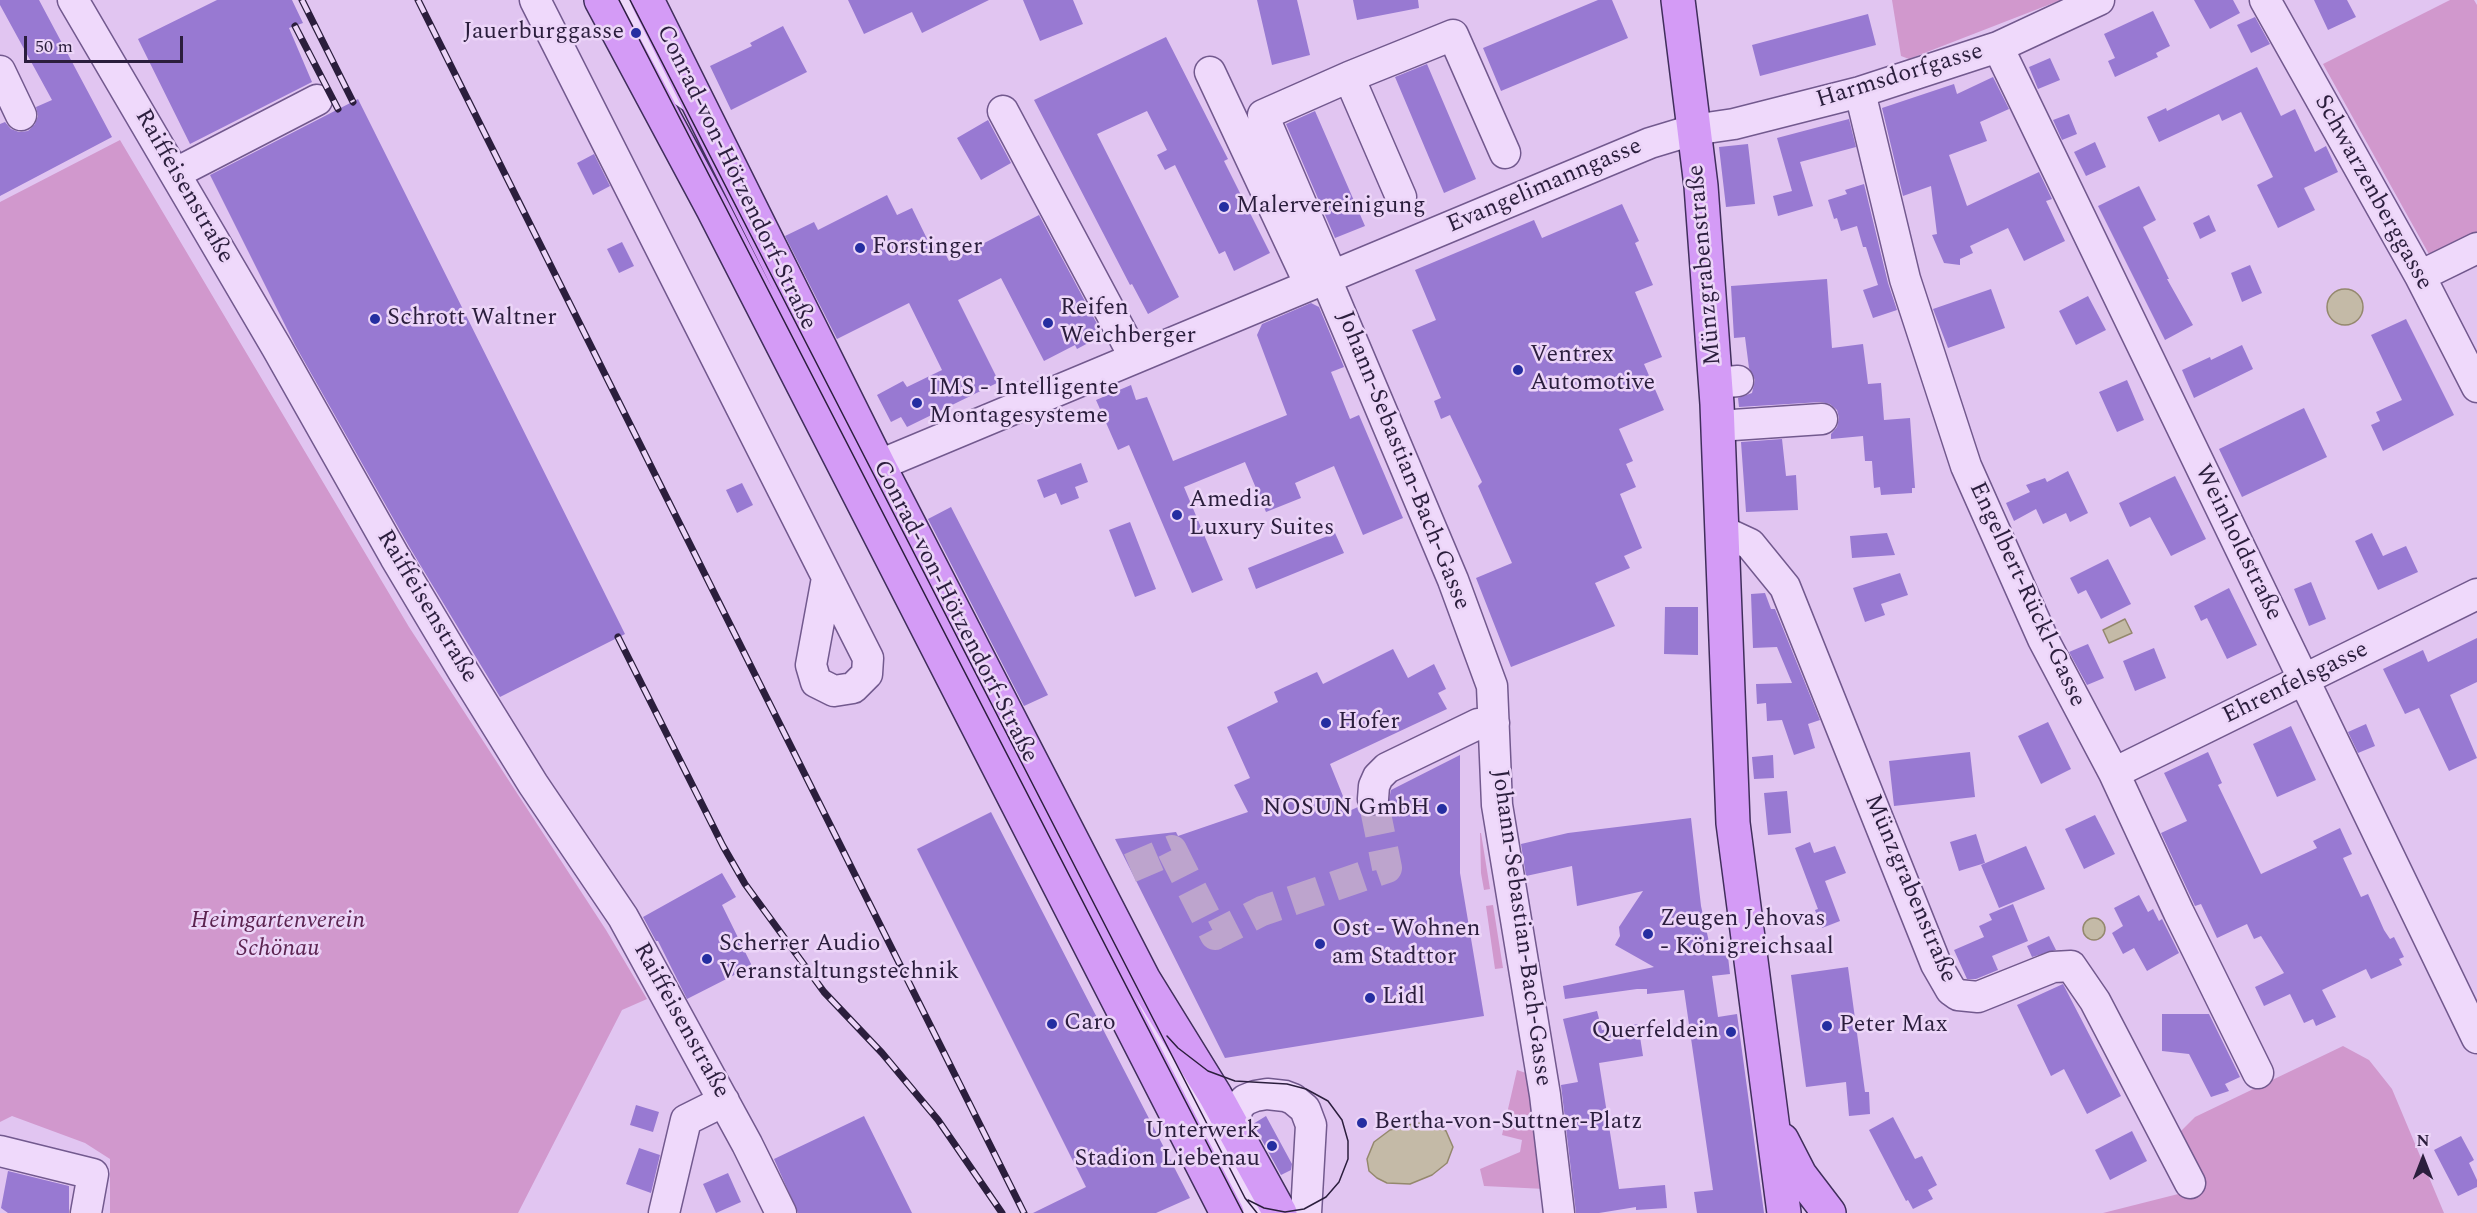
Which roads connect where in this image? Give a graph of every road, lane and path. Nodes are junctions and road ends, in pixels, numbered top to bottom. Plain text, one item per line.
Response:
1 (73, 0) edge
2 (535, 0) edge
3 (601, 0) edge
4 (624, 0) edge
5 (647, 0) edge
6 (1678, 0) edge
7 (2099, 0) edge
8 (2265, 0) edge
9 (1998, 47) junction
10 (0, 72) edge
11 (1210, 72) dead end
12 (1349, 77) junction
13 (665, 79) junction
14 (1860, 92) junction
15 (317, 100) dead end
16 (696, 100) junction
17 (1003, 111) dead end
18 (662, 113) junction
19 (21, 115) dead end
20 (1693, 130) junction
21 (1505, 153) dead end
22 (176, 173) junction
23 (1401, 197) dead end
24 (2477, 248) edge
25 (2420, 276) junction
26 (1323, 280) junction
27 (1135, 358) junction
28 (2477, 387) edge
29 (1822, 419) dead end
30 (1718, 426) junction
31 (866, 473) junction
32 (1722, 531) junction
33 (827, 578) dead end
34 (2477, 594) edge
35 (2304, 680) junction
36 (1494, 723) junction
37 (2114, 773) junction
38 (1373, 799) tunnel mouth
39 (1144, 980) junction
40 (2477, 1038) edge
41 (2258, 1073) dead end
42 (724, 1101) junction
43 (1771, 1120) junction
44 (1236, 1133) junction
45 (0, 1151) edge
46 (2190, 1183) dead end
47 (86, 1213) edge
48 (664, 1213) edge
49 (781, 1213) edge
50 (1227, 1213) edge
51 (1274, 1213) edge
52 (1280, 1213) edge
53 (1306, 1213) edge
54 (1559, 1213) edge
55 (1784, 1213) edge
56 (1829, 1213) edge

1 - 22 street, Raiffeisenstraße
2 - 33 street
3 - 18 main road, Conrad-von-Hötzendorf-Straße
4 - 13 street
5 - 16 main road, Conrad-von-Hötzendorf-Straße
6 - 20 main road, Münzgrabenstraße
7 - 9 street, Harmsdorfgasse
8 - 25 street, Schwarzenberggasse
9 - 14 street, Harmsdorfgasse
9 - 35 street, Weinholdstraße
10 - 19 street
11 - 26 street
12 - 21 street, Evangelimanngasse
12 - 23 street
12 - 26 street, Evangelimanngasse
13 - 16 street
13 - 18 street
14 - 20 street, Harmsdorfgasse
14 - 37 street, Engelbert-Rückl-Gasse
15 - 22 street
16 - 31 main road, Conrad-von-Hötzendorf-Straße
17 - 27 street
18 - 31 main road, Conrad-von-Hötzendorf-Straße
20 - 26 street, Evangelimanngasse
20 - 30 main road, Münzgrabenstraße
22 - 42 street, Raiffeisenstraße
24 - 25 street
25 - 28 street, Schwarzenberggasse
26 - 27 street, Evangelimanngasse
26 - 36 street, Johann-Sebastian-Bach-Gasse
27 - 31 street, Evangelimanngasse
29 - 30 street
30 - 32 main road, Münzgrabenstraße
31 - 39 main road, Conrad-von-Hötzendorf-Straße
31 - 50 main road, Conrad-von-Hötzendorf-Straße
32 - 43 main road, Münzgrabenstraße
32 - 46 street, Münzgrabenstraße
34 - 35 street, Ehrenfelsgasse
35 - 37 street, Ehrenfelsgasse
35 - 40 street, Weinholdstraße
36 - 38 street
36 - 54 street, Johann-Sebastian-Bach-Gasse
37 - 41 street, Engelbert-Rückl-Gasse
39 - 44 main road, Conrad-von-Hötzendorf-Straße
39 - 51 street
42 - 48 street
42 - 49 street, Raiffeisenstraße
43 - 55 main road, Münzgrabenstraße
43 - 56 main road
44 - 52 main road, Conrad-von-Hötzendorf-Straße
44 - 53 street
45 - 47 street

